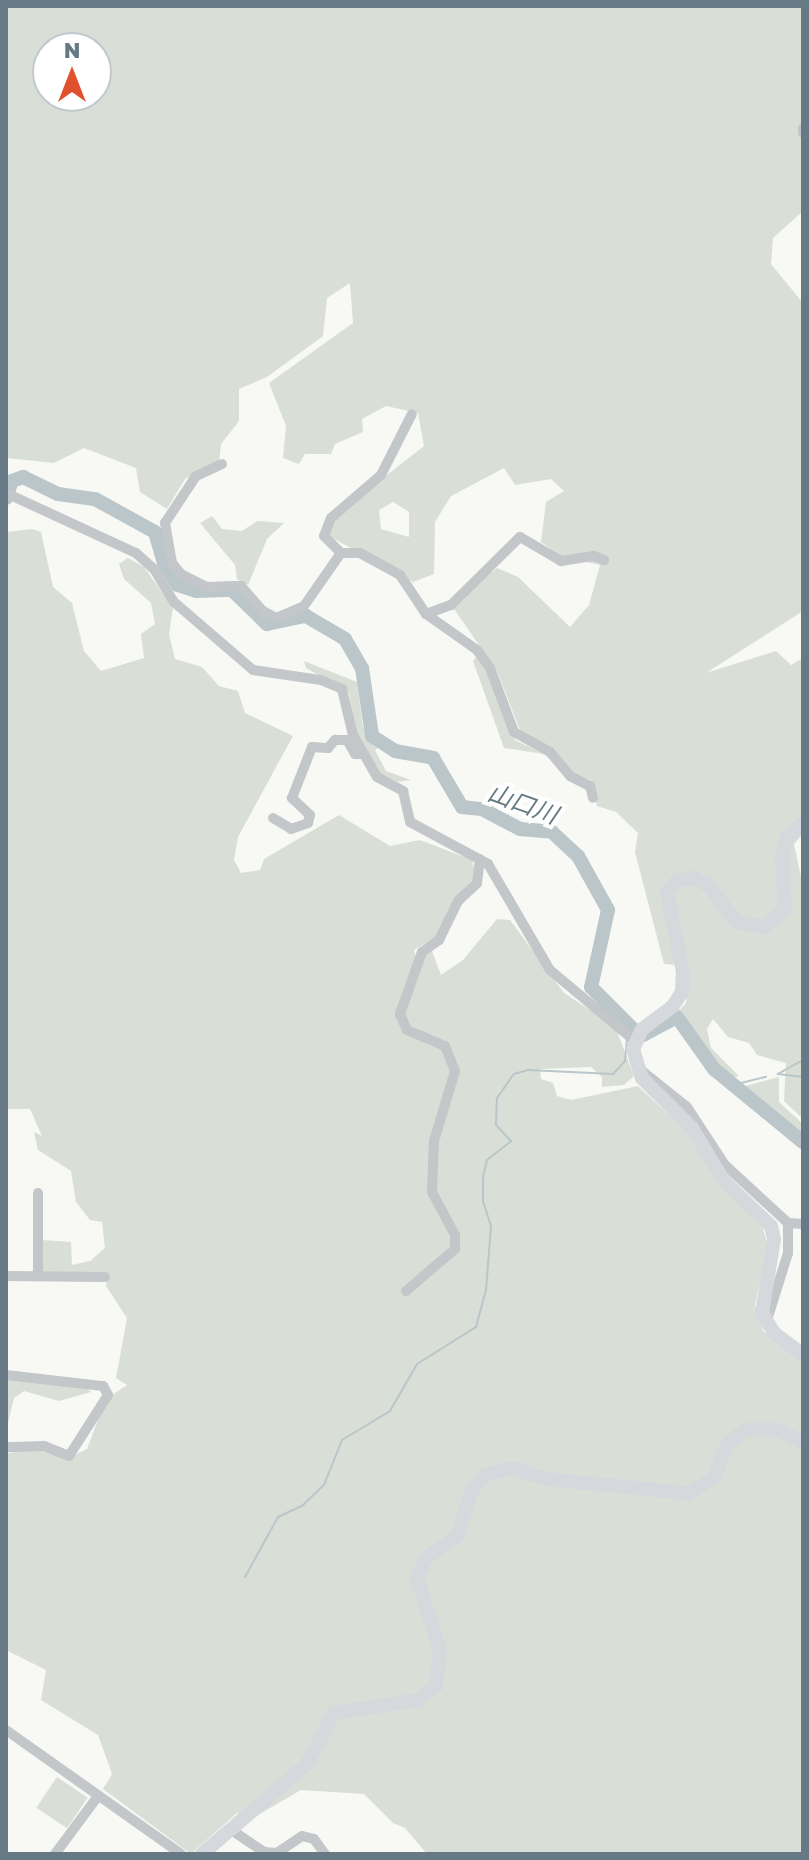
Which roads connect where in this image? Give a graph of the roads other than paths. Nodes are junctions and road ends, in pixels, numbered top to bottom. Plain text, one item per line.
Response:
1 (412, 414) dead end
2 (222, 464) dead end
3 (12, 494) edge
4 (341, 553) junction
5 (604, 560) dead end
6 (172, 563) junction
7 (154, 569) junction
8 (426, 614) junction
9 (364, 754) junction
10 (593, 798) dead end
11 (273, 818) dead end
12 (803, 823) edge
13 (480, 859) junction
14 (630, 1040) junction
15 (636, 1066) junction
16 (38, 1193) dead end
17 (788, 1223) junction
18 (803, 1224) edge
19 (6, 1276) edge
20 (38, 1276) junction
21 (105, 1277) dead end
22 (406, 1291) dead end
23 (766, 1324) junction
24 (803, 1355) edge
25 (6, 1375) edge
26 (803, 1442) edge
27 (6, 1447) edge
28 (6, 1730) edge
29 (98, 1796) junction
30 (230, 1829) junction
31 (55, 1854) edge
32 (181, 1854) edge
33 (202, 1854) edge
34 (325, 1854) edge

1 - 4 street
2 - 6 street
3 - 7 street
4 - 6 street
4 - 8 street
5 - 8 street
6 - 7 street
7 - 9 street
8 - 10 street
9 - 11 street
9 - 13 street
12 - 14 street
13 - 14 street
13 - 22 street
14 - 15 street
15 - 17 street
15 - 23 street
16 - 20 street
17 - 18 street
17 - 23 street
19 - 20 street
20 - 21 street
23 - 24 street
25 - 27 street
26 - 30 street
28 - 29 street
29 - 31 street
29 - 32 street
30 - 33 street
30 - 34 street

